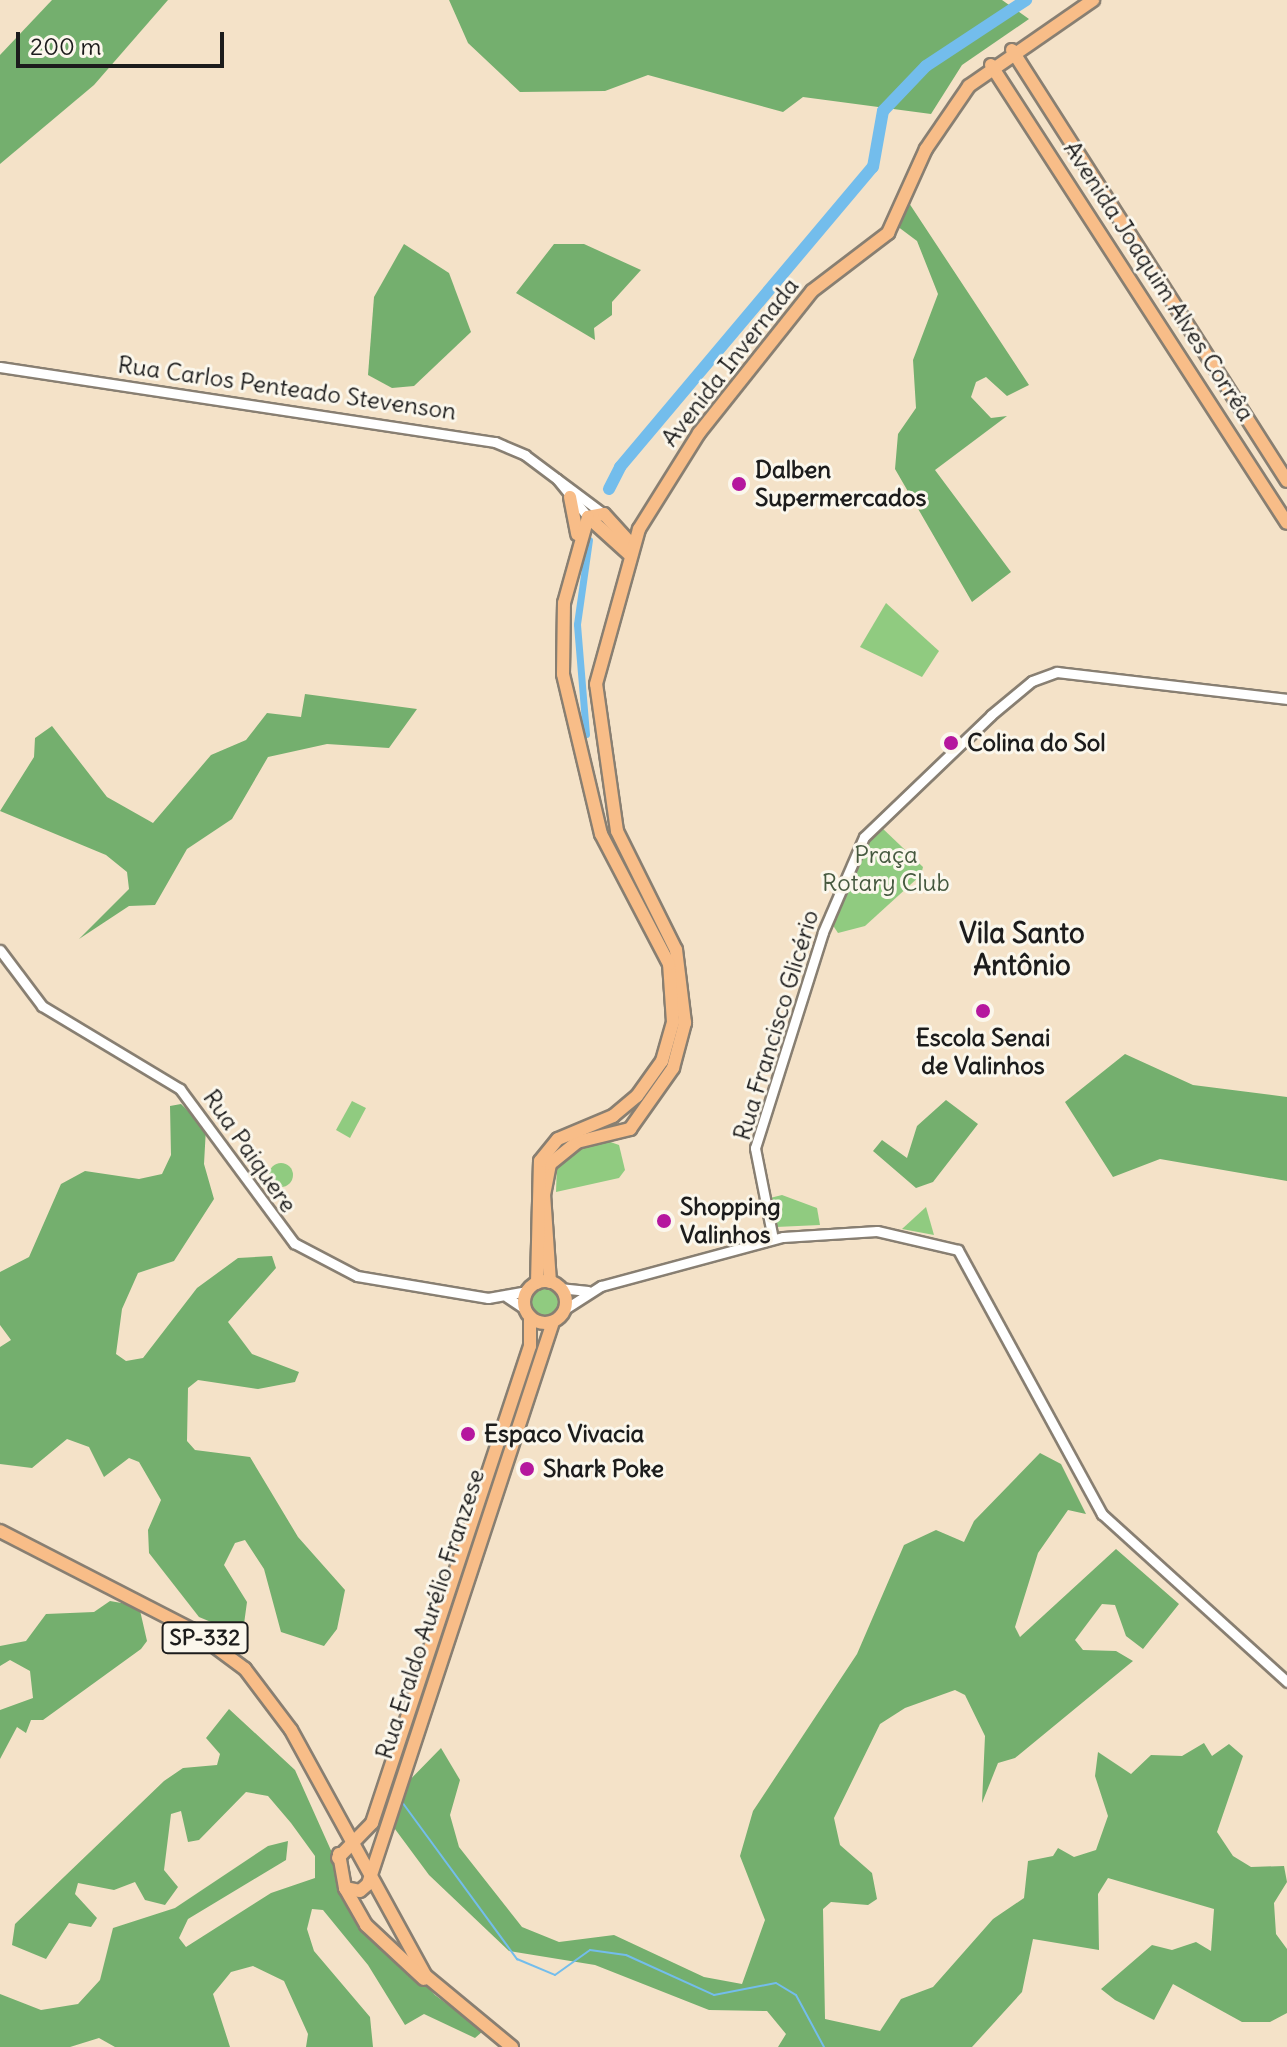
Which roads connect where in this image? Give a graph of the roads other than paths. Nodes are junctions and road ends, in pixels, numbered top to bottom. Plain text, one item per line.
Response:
1 (1093, 0) edge
2 (1012, 50) junction
3 (991, 65) junction
4 (0, 367) edge
5 (1259, 438) junction
6 (1239, 445) junction
7 (557, 479) junction
8 (1287, 481) edge
9 (570, 497) junction
10 (1283, 507) edge
11 (604, 514) junction
12 (588, 517) junction
13 (1287, 523) edge
14 (577, 537) junction
15 (637, 547) junction
16 (1287, 699) edge
17 (0, 950) edge
18 (624, 1110) junction
19 (617, 1135) junction
20 (773, 1239) junction
21 (543, 1286) junction
22 (588, 1291) junction
23 (507, 1297) junction
24 (565, 1309) junction
25 (528, 1314) junction
26 (553, 1322) junction
27 (0, 1531) edge
28 (1287, 1682) edge
29 (346, 1830) junction
30 (339, 1855) junction
31 (370, 1876) junction
32 (345, 1888) junction
33 (434, 1984) junction
34 (512, 2047) edge

1 - 2 main road, Avenida Invernada
2 - 3 main road, Avenida Invernada
2 - 5 main road, Avenida Joaquim Alves Corrêa
3 - 6 main road, Avenida Joaquim Alves Corrêa
3 - 15 main road, Avenida Invernada
4 - 7 street, Rua Carlos Penteado Stevenson
5 - 6 main road
5 - 8 main road, Avenida Joaquim Alves Corrêa
6 - 10 main road, Avenida Joaquim Alves Corrêa
7 - 9 street, Rua Carlos Penteado Stevenson
7 - 11 street, Rua Carlos Penteado Stevenson
9 - 12 street, Rua Carlos Penteado Stevenson
9 - 14 main road
10 - 13 main road, Avenida Joaquim Alves Corrêa
11 - 12 main road
11 - 15 main road, Rua Carlos Penteado Stevenson
12 - 14 main road
12 - 15 main road, Rua Carlos Penteado Stevenson
14 - 18 main road
15 - 19 main road, Avenida Invernada
16 - 20 street, Rua Francisco Glicério
17 - 23 street, Rua Paiquere
18 - 19 main road
18 - 21 main road
19 - 21 main road
20 - 22 street, Rua Paiquere
20 - 28 street, Rua Paiquere
21 - 22 street, Rua Paiquere
21 - 23 street, Rua Paiquere
21 - 24 main road
21 - 25 main road, Rua Eraldo Aurélio Franzese
22 - 24 street, Rua Paiquere
23 - 25 street, Rua Paiquere
24 - 26 main road
25 - 26 main road
25 - 29 main road, Rua Eraldo Aurélio Franzese
26 - 31 main road, Rua Eraldo Aurélio Franzese
27 - 29 main road, SP-332
29 - 30 main road, Rua Eraldo Aurélio Franzese
29 - 30 main road, SP-332
29 - 31 main road, SP-332
30 - 31 main road
30 - 32 main road, SP-332
31 - 32 main road
31 - 33 main road, SP-332
32 - 33 main road, SP-332
33 - 34 main road, SP-332

